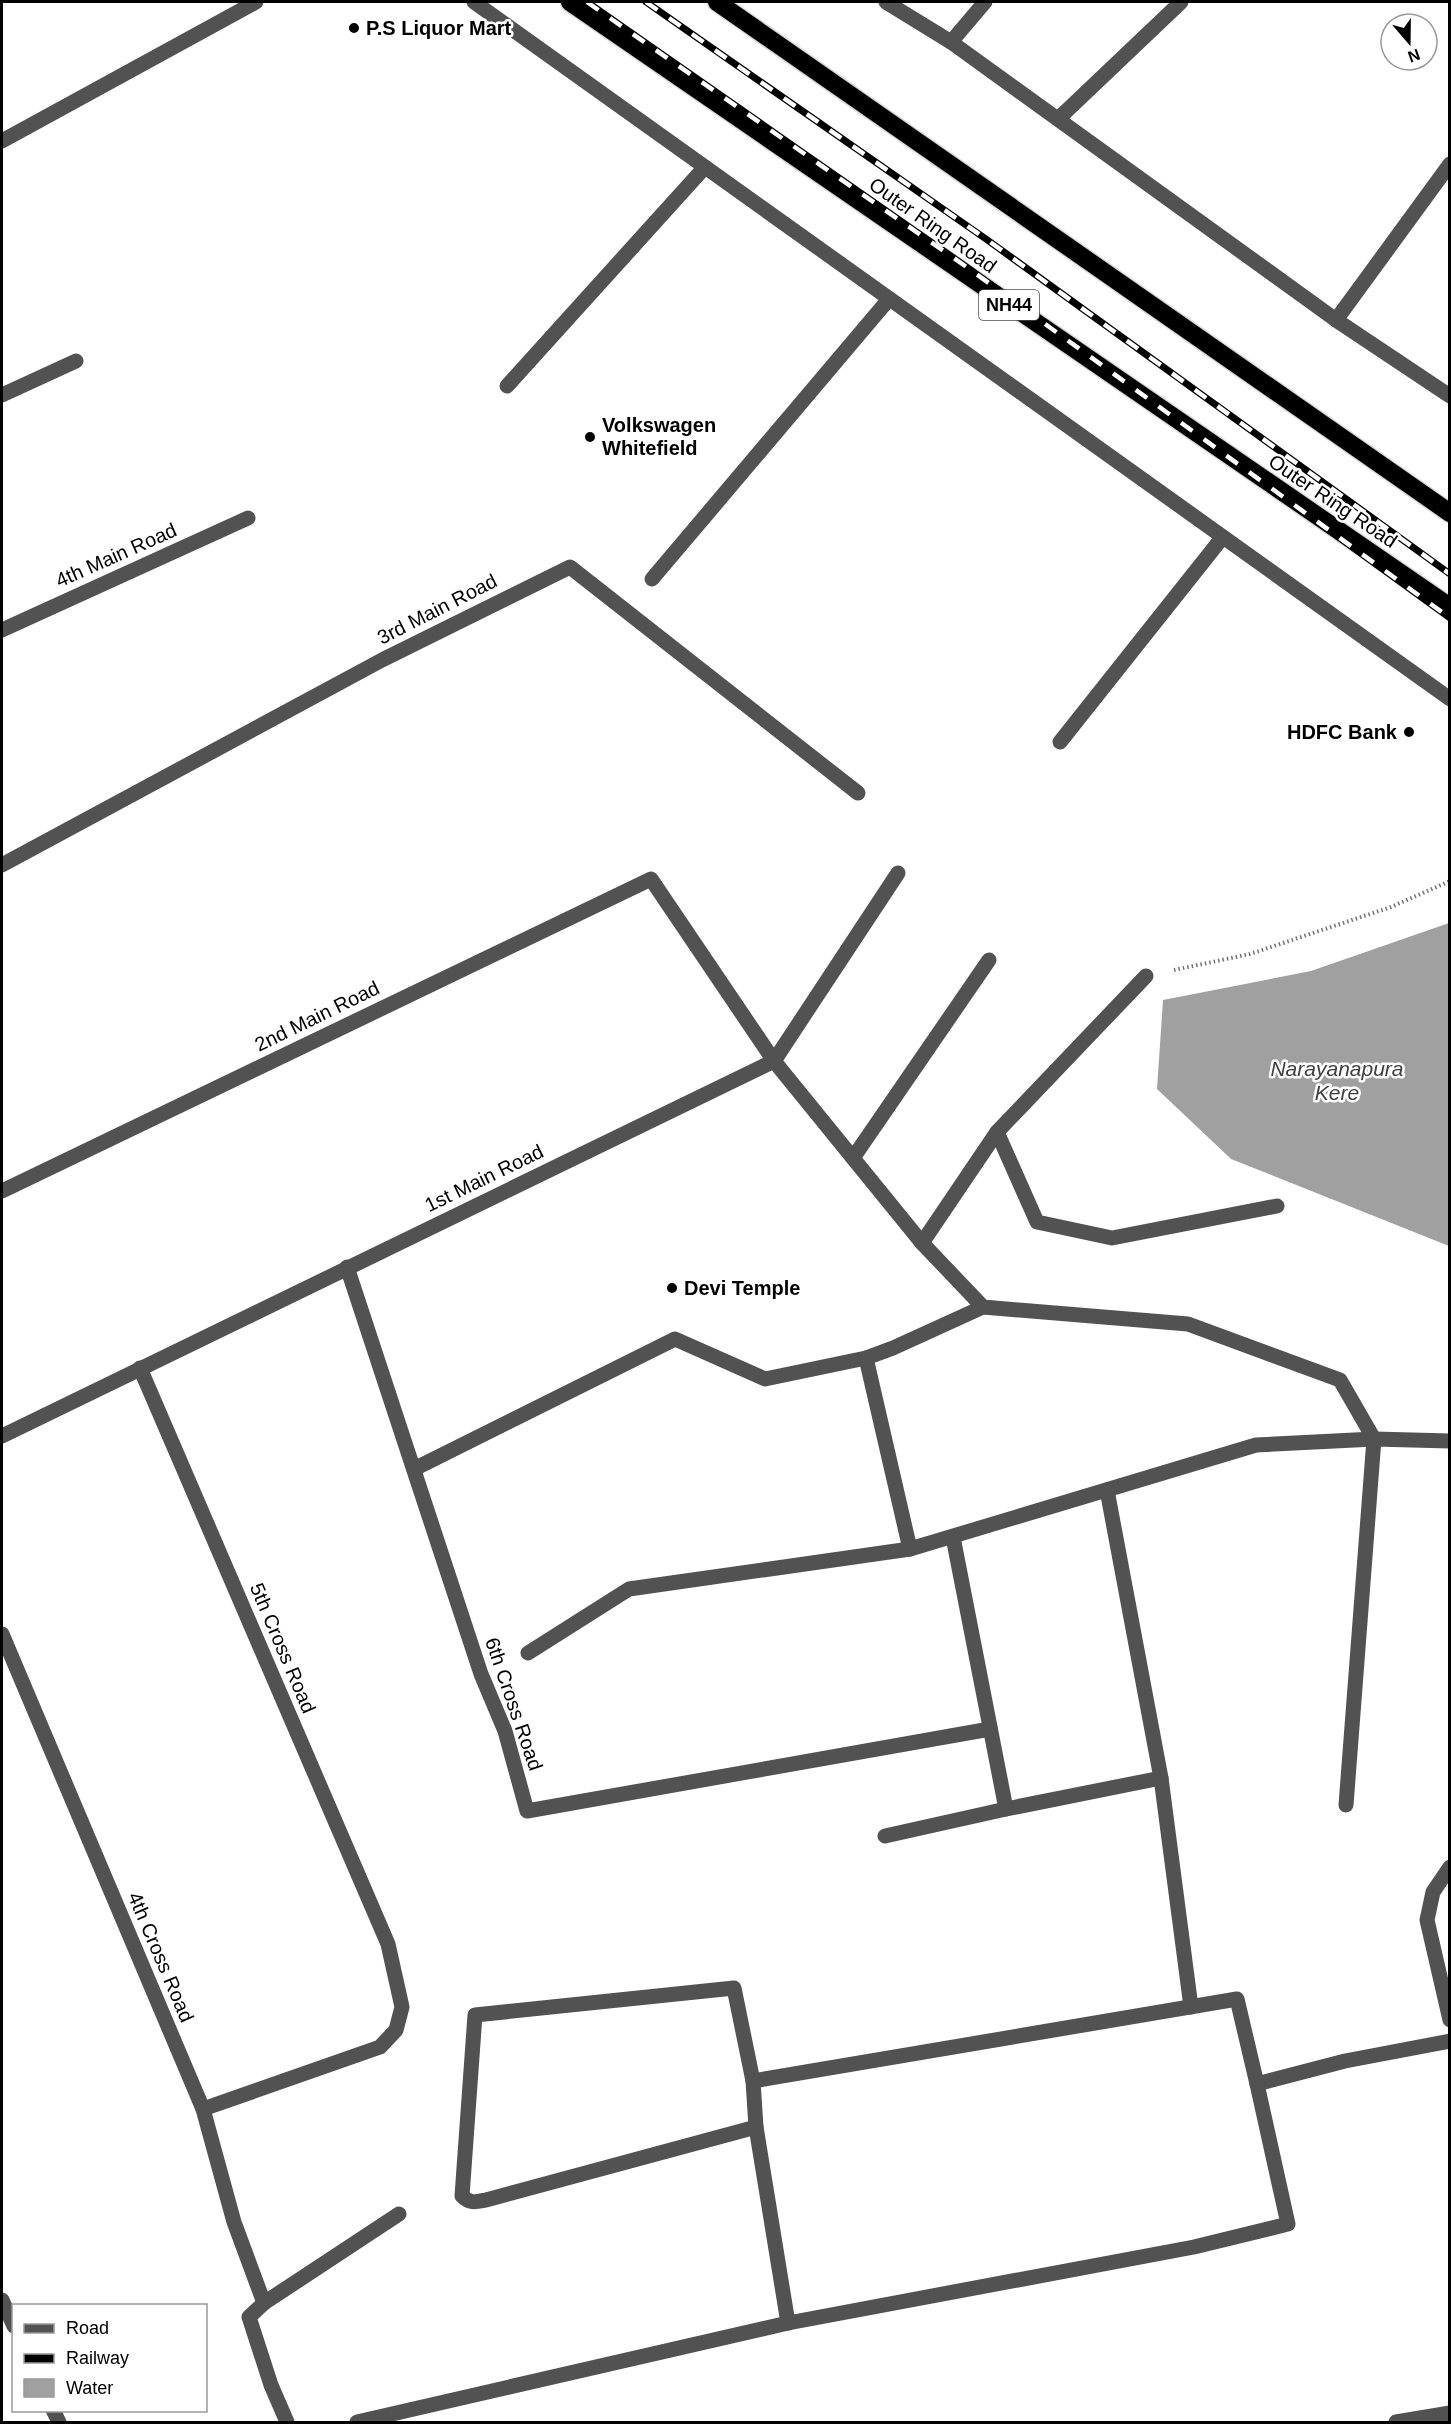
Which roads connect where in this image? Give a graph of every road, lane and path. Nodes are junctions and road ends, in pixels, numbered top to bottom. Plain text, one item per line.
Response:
1 (256, 2) edge
2 (474, 2) edge
3 (570, 2) edge
4 (717, 2) edge
5 (886, 2) edge
6 (985, 2) edge
7 (1181, 2) edge
8 (951, 42) junction
9 (1058, 120) junction
10 (2, 141) edge
11 (1449, 164) edge
12 (705, 167) junction
13 (889, 299) junction
14 (1336, 320) junction
15 (76, 361) dead end
16 (507, 386) dead end
17 (2, 395) edge
18 (1449, 396) edge
19 (1449, 513) edge
20 (248, 518) dead end
21 (1222, 538) junction
22 (652, 579) dead end
23 (1449, 607) edge
24 (2, 630) edge
25 (1449, 699) edge
26 (1060, 742) dead end
27 (858, 794) dead end
28 (2, 865) edge
29 (898, 873) dead end
30 (1449, 880) edge
31 (989, 960) dead end
32 (1146, 976) joint
33 (774, 1061) junction
34 (997, 1132) junction
35 (853, 1158) junction
36 (2, 1191) edge
37 (1277, 1206) dead end
38 (922, 1243) junction
39 (347, 1267) junction
40 (983, 1307) junction
41 (866, 1358) junction
42 (140, 1368) junction
43 (2, 1436) edge
44 (1374, 1439) junction
45 (1449, 1441) edge
46 (414, 1469) junction
47 (1107, 1490) junction
48 (953, 1537) junction
49 (910, 1549) junction
50 (2, 1634) edge
51 (528, 1653) dead end
52 (990, 1729) junction
53 (1161, 1778) junction
54 (1346, 1805) dead end
55 (1006, 1809) junction
56 (885, 1836) dead end
57 (1449, 1867) edge
58 (1191, 2007) junction
59 (1449, 2020) edge
60 (1449, 2041) edge
61 (753, 2081) junction
62 (1257, 2084) junction
63 (203, 2109) junction
64 (756, 2127) junction
65 (399, 2214) dead end
66 (2, 2300) edge
67 (264, 2303) junction
68 (12, 2322) edge
69 (788, 2323) junction
70 (1449, 2413) edge
71 (287, 2422) edge
72 (357, 2422) edge
73 (1396, 2422) edge

1 - 10 street
2 - 12 street
3 - 23 highway, Outer Ring Road / NH44
4 - 19 highway
5 - 8 street
6 - 8 street
7 - 9 street
8 - 9 street
9 - 14 street
11 - 14 street
12 - 13 street
12 - 16 street
13 - 21 street
13 - 22 street
14 - 18 street
15 - 17 street
20 - 24 street, 4th Main Road
21 - 25 street
21 - 26 street
27 - 28 street, 3rd Main Road
29 - 33 street
30 - 32 path
31 - 35 street
32 - 34 street
33 - 35 street
33 - 36 street, 2nd Main Road
33 - 39 street, 1st Main Road
34 - 37 street
34 - 38 street
35 - 38 street
38 - 40 street
39 - 42 street, 1st Main Road
39 - 46 street, 6th Cross Road
40 - 41 street
40 - 44 street
41 - 46 street
41 - 49 street
42 - 43 street, 1st Main Road
42 - 63 street, 5th Cross Road
44 - 45 street
44 - 47 street
44 - 54 street
46 - 52 street, 6th Cross Road
47 - 48 street
47 - 53 street
48 - 49 street
48 - 52 street
49 - 51 street
50 - 63 street, 4th Cross Road
52 - 55 street
53 - 55 street
53 - 58 street
55 - 56 street
57 - 59 street
58 - 61 street
58 - 62 street
60 - 62 street
61 - 64 street
61 - 64 street
62 - 69 street
63 - 67 street, 4th Cross Road
64 - 69 street
65 - 67 street
66 - 68 street
67 - 71 street
69 - 72 street
70 - 73 street

